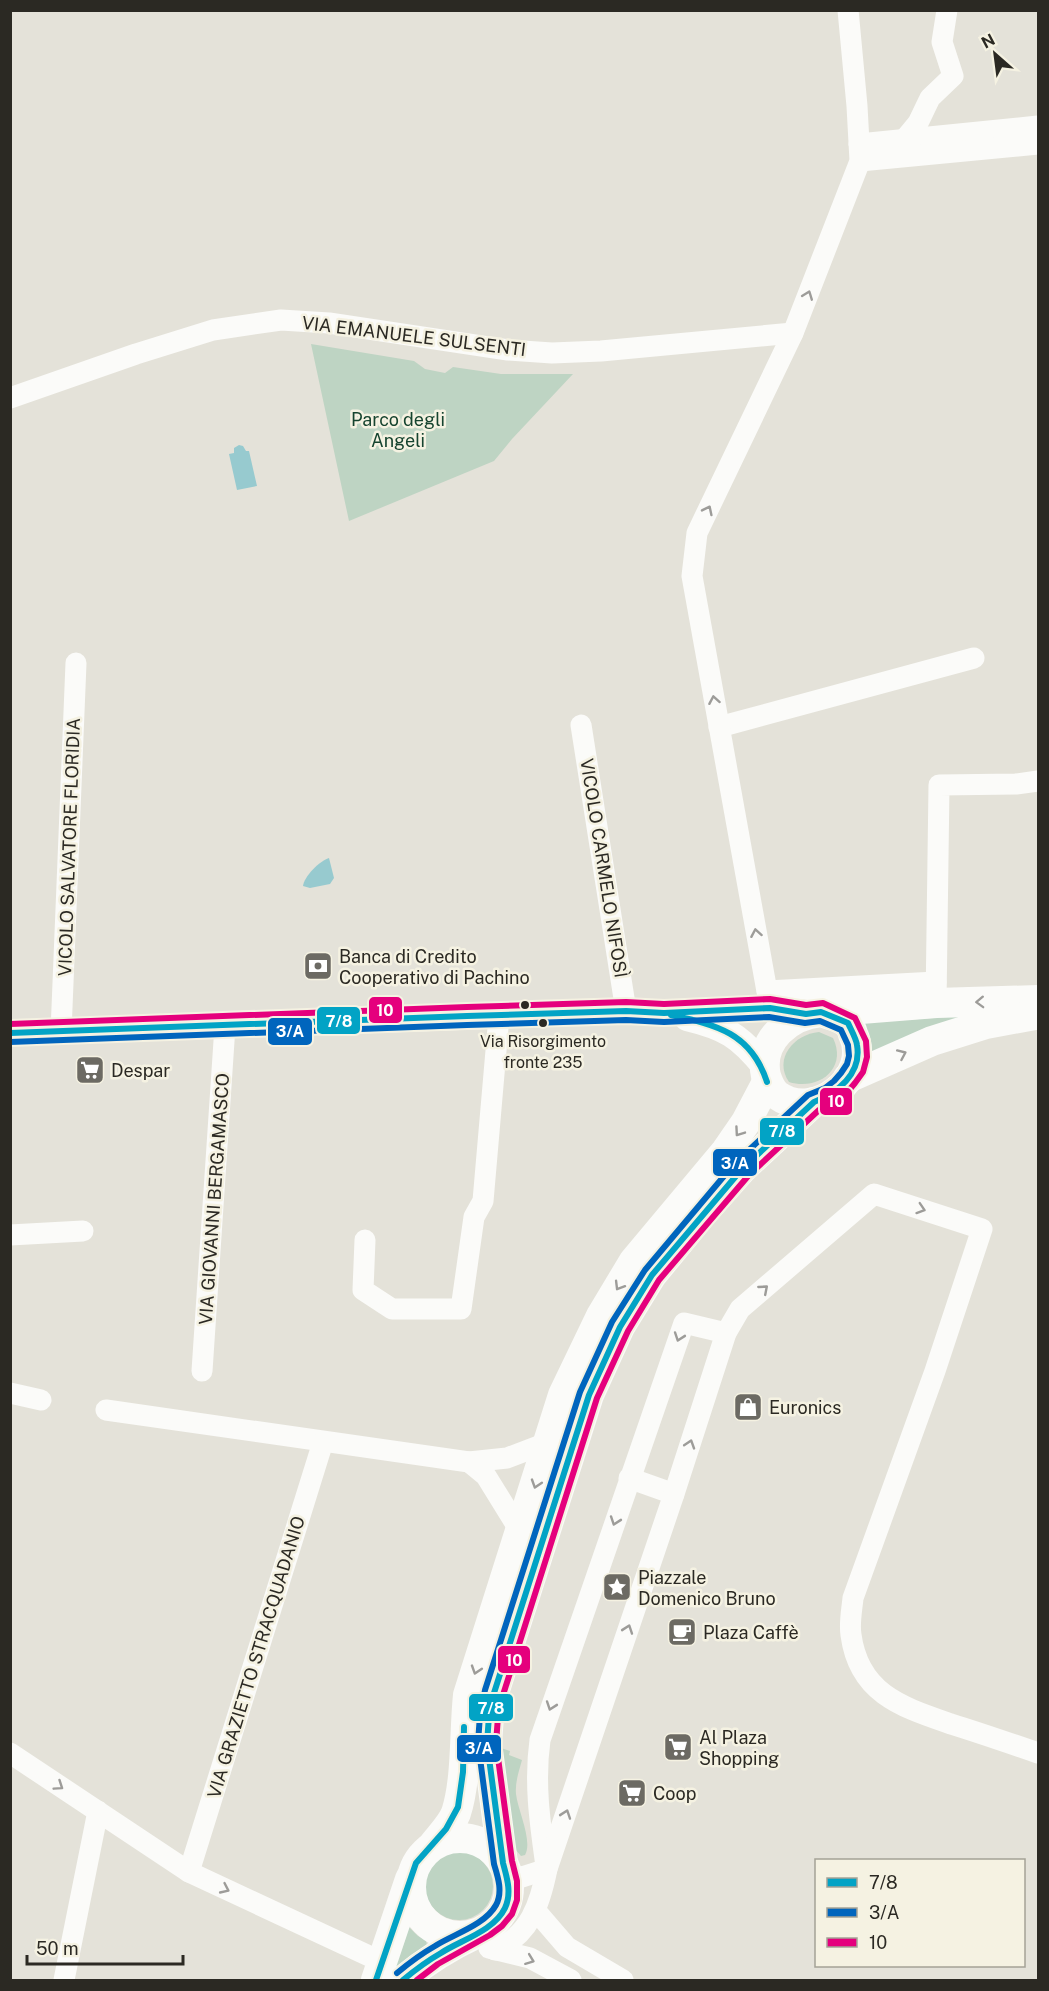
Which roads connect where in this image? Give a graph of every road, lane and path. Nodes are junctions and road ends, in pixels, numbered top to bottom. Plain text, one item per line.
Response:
1 (848, 10) edge
2 (948, 10) edge
3 (1038, 113) edge
4 (918, 123) junction
5 (1038, 126) edge
6 (904, 140) junction
7 (1038, 144) edge
8 (859, 153) junction
9 (793, 333) junction
10 (10, 398) edge
11 (974, 658) dead end
12 (76, 663) dead end
13 (581, 725) dead end
14 (719, 727) junction
15 (1038, 781) edge
16 (936, 993) junction
17 (768, 1000) junction
18 (1038, 1000) edge
19 (626, 1011) junction
20 (664, 1013) junction
21 (814, 1013) junction
22 (1038, 1014) edge
23 (499, 1016) junction
24 (225, 1026) junction
25 (61, 1032) junction
26 (10, 1033) edge
27 (766, 1074) junction
28 (848, 1078) junction
29 (814, 1102) junction
30 (83, 1231) dead end
31 (10, 1235) edge
32 (365, 1240) dead end
33 (726, 1333) junction
34 (202, 1371) dead end
35 (10, 1393) edge
36 (42, 1400) dead end
37 (106, 1410) dead end
38 (323, 1442) junction
39 (549, 1442) junction
40 (469, 1462) junction
41 (629, 1478) junction
42 (674, 1494) junction
43 (520, 1531) junction
44 (1038, 1753) edge
45 (10, 1754) edge
46 (98, 1811) junction
47 (434, 1844) junction
48 (547, 1869) junction
49 (189, 1872) junction
50 (511, 1872) junction
51 (411, 1876) junction
52 (537, 1906) junction
53 (474, 1939) junction
54 (387, 1974) edge
55 (64, 1980) edge
56 (571, 1980) edge
57 (622, 1980) edge

1 - 8 street
2 - 4 street
3 - 4 street
4 - 6 street
5 - 6 street
6 - 8 street
7 - 8 street
9 -> 8 street
9 - 10 street, VIA EMANUELE SULSENTI
14 -> 9 street
11 - 14 street
12 - 25 street, VICOLO SALVATORE FLORIDIA
13 - 19 street, VICOLO CARMELO NIFOSÌ
17 -> 14 street
15 - 16 street
16 - 17 street
18 -> 16 main road
16 - 21 main road
17 - 20 street
17 - 21 street
19 - 20 street
19 - 23 street
20 - 27 street
21 - 27 main road
21 - 28 main road
28 -> 22 main road
23 - 24 street
23 - 32 street
24 - 25 street
24 - 34 street, VIA GIOVANNI BERGAMASCO
25 - 26 street
27 - 29 main road
27 -> 39 main road
28 - 29 main road
29 - 50 main road
30 - 31 street
33 -> 41 street
42 -> 33 street
33 -> 44 street
35 - 36 street
37 - 38 street
38 - 40 street
38 - 49 street, VIA GRAZIETTO STRACQUADANIO
39 - 40 street
39 -> 43 main road
40 - 43 street
41 - 42 street
41 -> 48 street
48 -> 42 street
43 -> 47 main road
45 -> 46 street
46 - 49 street
46 - 55 street
47 - 50 main road
47 - 51 main road
48 - 50 street
48 - 52 street
49 -> 54 street
50 - 52 street
50 - 53 main road
51 - 53 main road
51 - 54 main road
52 - 53 street
52 - 57 street
53 - 54 main road
53 -> 56 street

